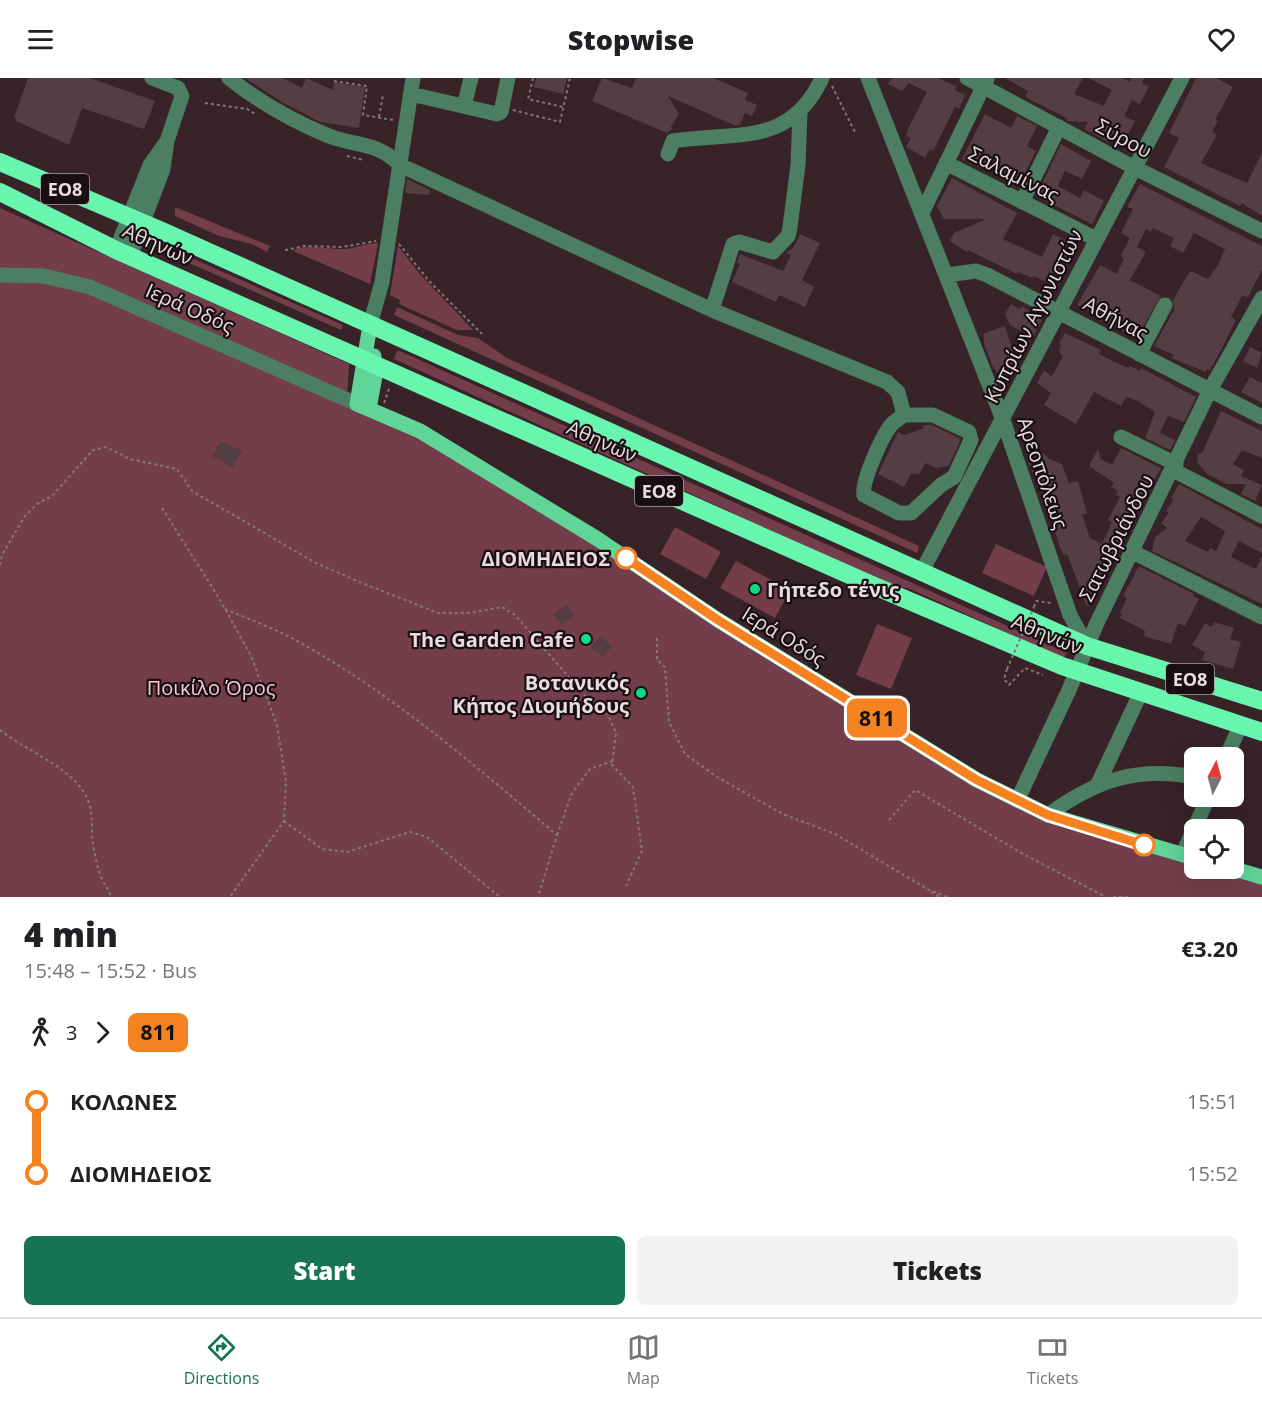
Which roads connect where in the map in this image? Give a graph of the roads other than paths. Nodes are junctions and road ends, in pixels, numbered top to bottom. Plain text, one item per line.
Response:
1 (152, 78) edge
2 (229, 78) edge
3 (413, 78) edge
4 (471, 78) edge
5 (508, 78) edge
6 (868, 78) edge
7 (967, 78) edge
8 (1182, 78) edge
9 (825, 79) edge
10 (985, 82) edge
11 (411, 94) junction
12 (464, 106) junction
13 (800, 112) junction
14 (1059, 127) junction
15 (668, 154) dead end
16 (0, 162) edge
17 (946, 163) junction
18 (400, 165) junction
19 (1135, 168) junction
20 (0, 192) edge
21 (1022, 202) junction
22 (923, 211) junction
23 (136, 220) junction
24 (1262, 231) edge
25 (1096, 239) junction
26 (123, 253) junction
27 (0, 274) edge
28 (947, 275) junction
29 (1262, 298) edge
30 (1165, 305) dead end
31 (712, 310) junction
32 (1058, 311) junction
33 (370, 325) junction
34 (1256, 325) edge
35 (1139, 354) junction
36 (370, 363) junction
37 (1210, 390) junction
38 (369, 409) junction
39 (904, 416) junction
40 (1262, 417) edge
41 (1003, 420) junction
42 (1121, 437) dead end
43 (1175, 467) junction
44 (1262, 516) edge
45 (1131, 551) junction
46 (921, 573) junction
47 (1262, 616) edge
48 (1087, 646) junction
49 (1077, 671) junction
50 (1142, 692) junction
51 (1260, 696) edge
52 (1240, 726) junction
53 (1262, 732) edge
54 (1231, 747) edge
55 (1184, 776) edge
56 (1097, 786) junction
57 (1017, 801) junction
58 (1048, 815) junction
59 (1184, 856) edge
60 (1244, 872) edge
61 (1262, 877) edge

1 - 23 street
2 - 18 street
3 - 11 street
4 - 12 street
5 - 12 street
6 - 22 street, Αρεοπόλεως
7 - 10 street, Σύρου
8 - 19 street, Κυπρίων Αγωνιστών
9 - 13 street
10 - 14 street, Σύρου
10 - 17 street
11 - 12 street
11 - 18 street
13 - 15 street
13 - 31 street
14 - 19 street, Σύρου
14 - 21 street
16 - 23 highway, Αθηνών / ΕΟ8
17 - 21 street, Σαλαμίνας
17 - 22 street
18 - 31 street
18 - 33 street
19 - 24 street, Σύρου
19 - 25 street, Κυπρίων Αγωνιστών
20 - 26 highway, Αθηνών / ΕΟ8
21 - 25 street, Σαλαμίνας
22 - 28 street, Αρεοπόλεως
23 - 26 street
23 - 33 highway, Αθηνών / ΕΟ8
25 - 32 street, Κυπρίων Αγωνιστών
26 - 36 highway, Αθηνών / ΕΟ8
27 - 38 street, Ιερά Οδός
28 - 32 street, Αθήνας
28 - 41 street, Αρεοπόλεως
29 - 34 street, Σατωβριάνδου
30 - 35 street
31 - 39 street
32 - 35 street, Αθήνας
32 - 41 street, Κυπρίων Αγωνιστών
33 - 36 main road
33 - 46 highway, Αθηνών / ΕΟ8
34 - 37 street, Σατωβριάνδου
35 - 37 street, Αθήνας
36 - 38 main road
36 - 49 highway, Αθηνών / ΕΟ8
37 - 40 street, Αθήνας
37 - 43 street, Σατωβριάνδου
38 - 57 main road, Ιερά Οδός
39 - 39 street
41 - 46 street, Κυπρίων Αγωνιστών
41 - 48 street, Αρεοπόλεως
42 - 43 street
43 - 44 street
43 - 45 street, Σατωβριάνδου
45 - 47 street
45 - 48 street, Σατωβριάνδου
46 - 48 highway, Αθηνών / ΕΟ8
48 - 49 street, Σατωβριάνδου
48 - 51 highway, Αθηνών / ΕΟ8
49 - 50 highway, Αθηνών / ΕΟ8
49 - 57 street, Σατωβριάνδου
50 - 52 highway, Αθηνών / ΕΟ8
50 - 56 street
52 - 53 highway, Αθηνών / ΕΟ8
52 - 54 street
55 - 56 street
56 - 58 street
57 - 58 main road, Ιερά Οδός
58 - 59 main road, Ιερά Οδός
60 - 61 main road

